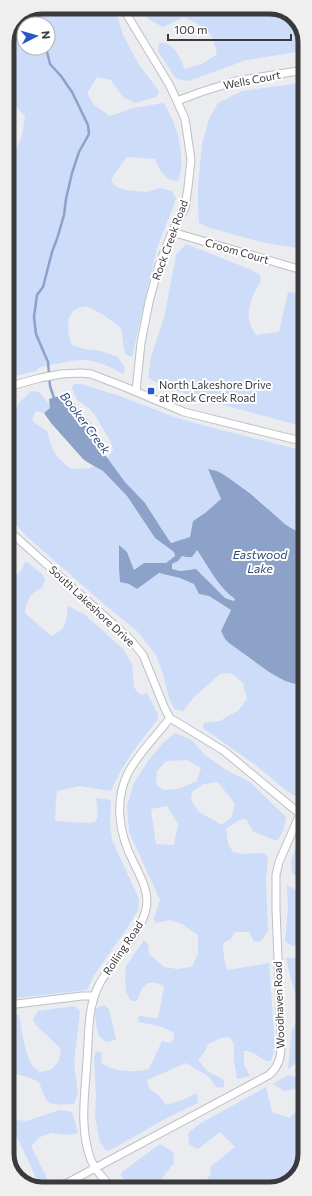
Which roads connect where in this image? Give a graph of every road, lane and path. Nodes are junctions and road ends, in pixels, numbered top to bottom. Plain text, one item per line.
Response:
1 (127, 14) edge
2 (298, 71) edge
3 (177, 101) junction
4 (172, 232) junction
5 (298, 269) edge
6 (14, 385) edge
7 (136, 391) junction
8 (298, 440) edge
9 (14, 534) edge
10 (170, 718) junction
11 (298, 812) edge
12 (298, 823) edge
13 (94, 996) junction
14 (14, 1004) edge
15 (95, 1168) junction
16 (69, 1182) edge
17 (106, 1182) edge

1 - 3 street, Rock Creek Road
2 - 3 street, Wells Court
3 - 4 street, Rock Creek Road
4 - 5 street, Croom Court
4 - 7 street, Rock Creek Road
6 - 7 street
7 - 8 street
9 - 10 street, South Lakeshore Drive
10 - 11 street
10 - 13 street, Rolling Road
12 - 15 street, Woodhaven Road
13 - 14 street
13 - 15 street, Rolling Road
15 - 16 street, Woodhaven Road
15 - 17 street, Rolling Road

